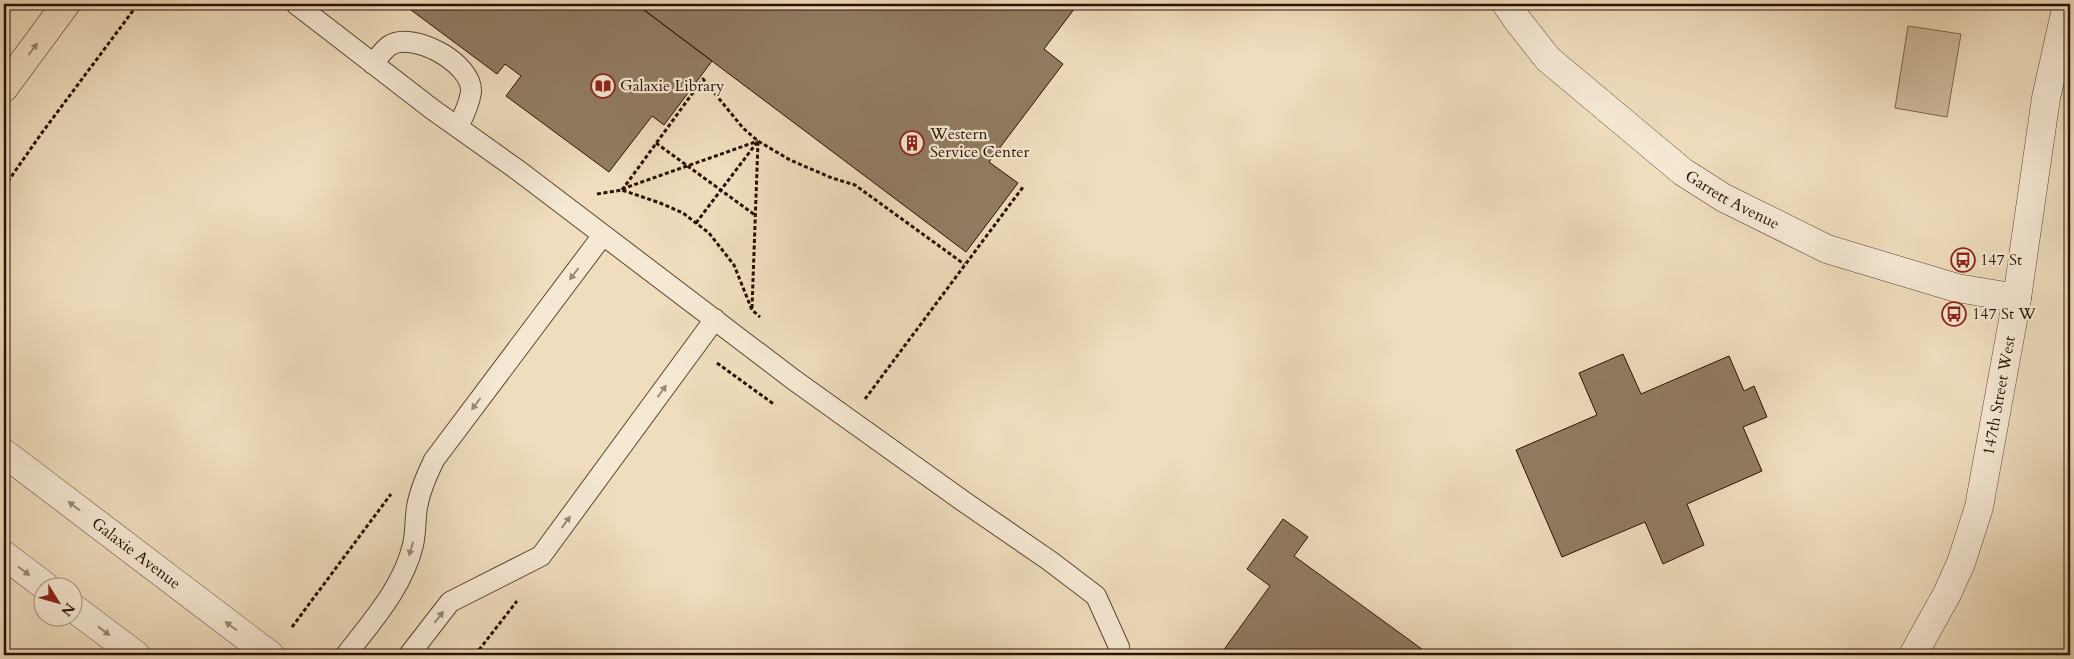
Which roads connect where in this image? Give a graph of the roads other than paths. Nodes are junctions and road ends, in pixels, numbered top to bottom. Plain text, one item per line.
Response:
1 (66, 4) edge
2 (296, 4) edge
3 (1506, 4) edge
4 (2067, 4) edge
5 (373, 64) junction
6 (4, 88) edge
7 (458, 128) junction
8 (603, 235) junction
9 (2017, 298) junction
10 (715, 320) junction
11 (4, 453) edge
12 (4, 555) edge
13 (32, 576) edge
14 (82, 614) edge
15 (136, 655) edge
16 (270, 655) edge
17 (346, 655) edge
18 (409, 655) edge
19 (1120, 655) edge
20 (1913, 655) edge

6 -> 1 highway
2 - 5 lane
3 - 9 street, Garrett Avenue
4 - 9 street, 147th Street West
5 - 7 lane
5 - 7 lane
7 - 8 lane
8 - 10 lane
8 -> 17 lane
9 - 20 street, 147th Street West
18 -> 10 lane
10 - 19 lane
16 -> 11 street, Galaxie Avenue
12 -> 13 street
14 -> 15 street

